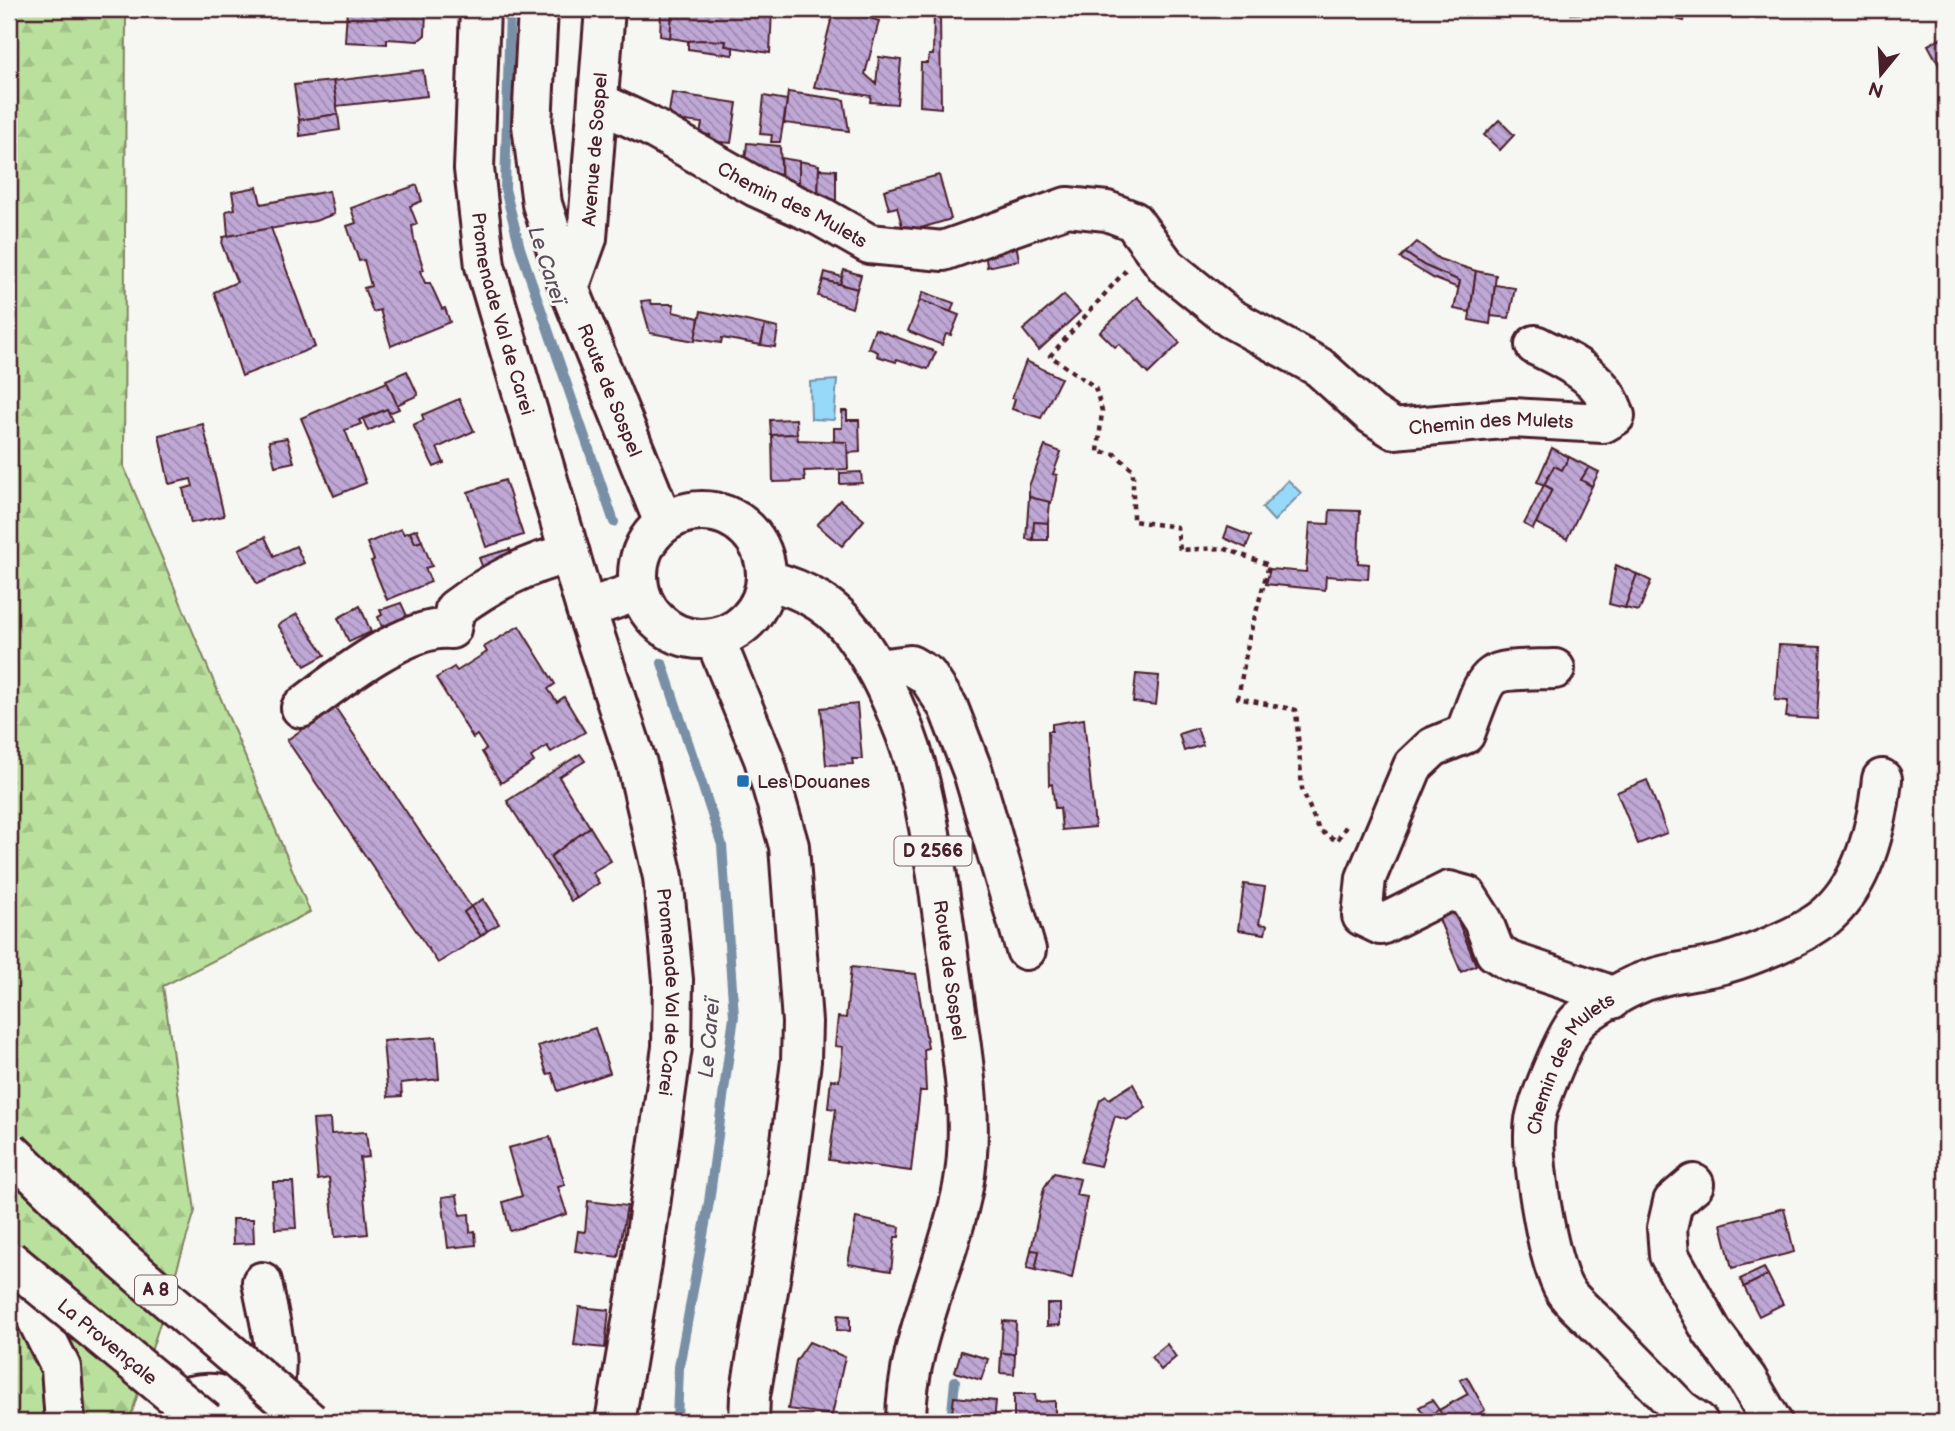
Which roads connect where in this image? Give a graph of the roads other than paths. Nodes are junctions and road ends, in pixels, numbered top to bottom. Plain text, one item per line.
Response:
1 (480, 9) edge
2 (538, 9) edge
3 (605, 9) edge
4 (598, 102) junction
5 (569, 288) junction
6 (1535, 345) dead end
7 (664, 523) junction
8 (570, 554) junction
9 (766, 580) junction
10 (639, 592) junction
11 (586, 609) junction
12 (715, 639) junction
13 (876, 670) junction
14 (1555, 670) dead end
15 (301, 708) dead end
16 (1882, 779) dead end
17 (1026, 950) dead end
18 (1612, 999) junction
19 (9, 1150) edge
20 (1694, 1184) dead end
21 (9, 1261) edge
22 (262, 1282) dead end
23 (65, 1422) edge
24 (178, 1422) edge
25 (206, 1422) edge
26 (247, 1422) edge
27 (264, 1422) edge
28 (310, 1422) edge
29 (615, 1422) edge
30 (748, 1422) edge
31 (906, 1422) edge
32 (1698, 1422) edge
33 (1772, 1422) edge

1 - 8 main road, Promenade Val de Carei
2 - 5 main road, Route de Sospel
3 - 4 main road, Avenue de Sospel
4 - 5 main road, Avenue de Sospel
4 - 6 main road, Chemin des Mulets
5 - 7 main road, Route de Sospel
7 - 9 main road
7 - 10 main road
8 - 11 main road, Promenade Val de Carei
8 - 15 main road
9 - 12 main road
9 - 13 main road, Route de Sospel / D 2566
10 - 11 main road
10 - 12 main road
11 - 29 main road, Promenade Val de Carei
12 - 30 main road
13 - 17 main road
13 - 31 main road, Route de Sospel / D 2566
14 - 18 main road, Chemin des Mulets
16 - 18 main road
18 - 32 main road, Chemin des Mulets
19 - 28 main road, A 8, bridge
20 - 33 main road
21 - 23 main road
21 - 25 main road, La Provençale, bridge
22 - 27 main road
24 - 26 main road

